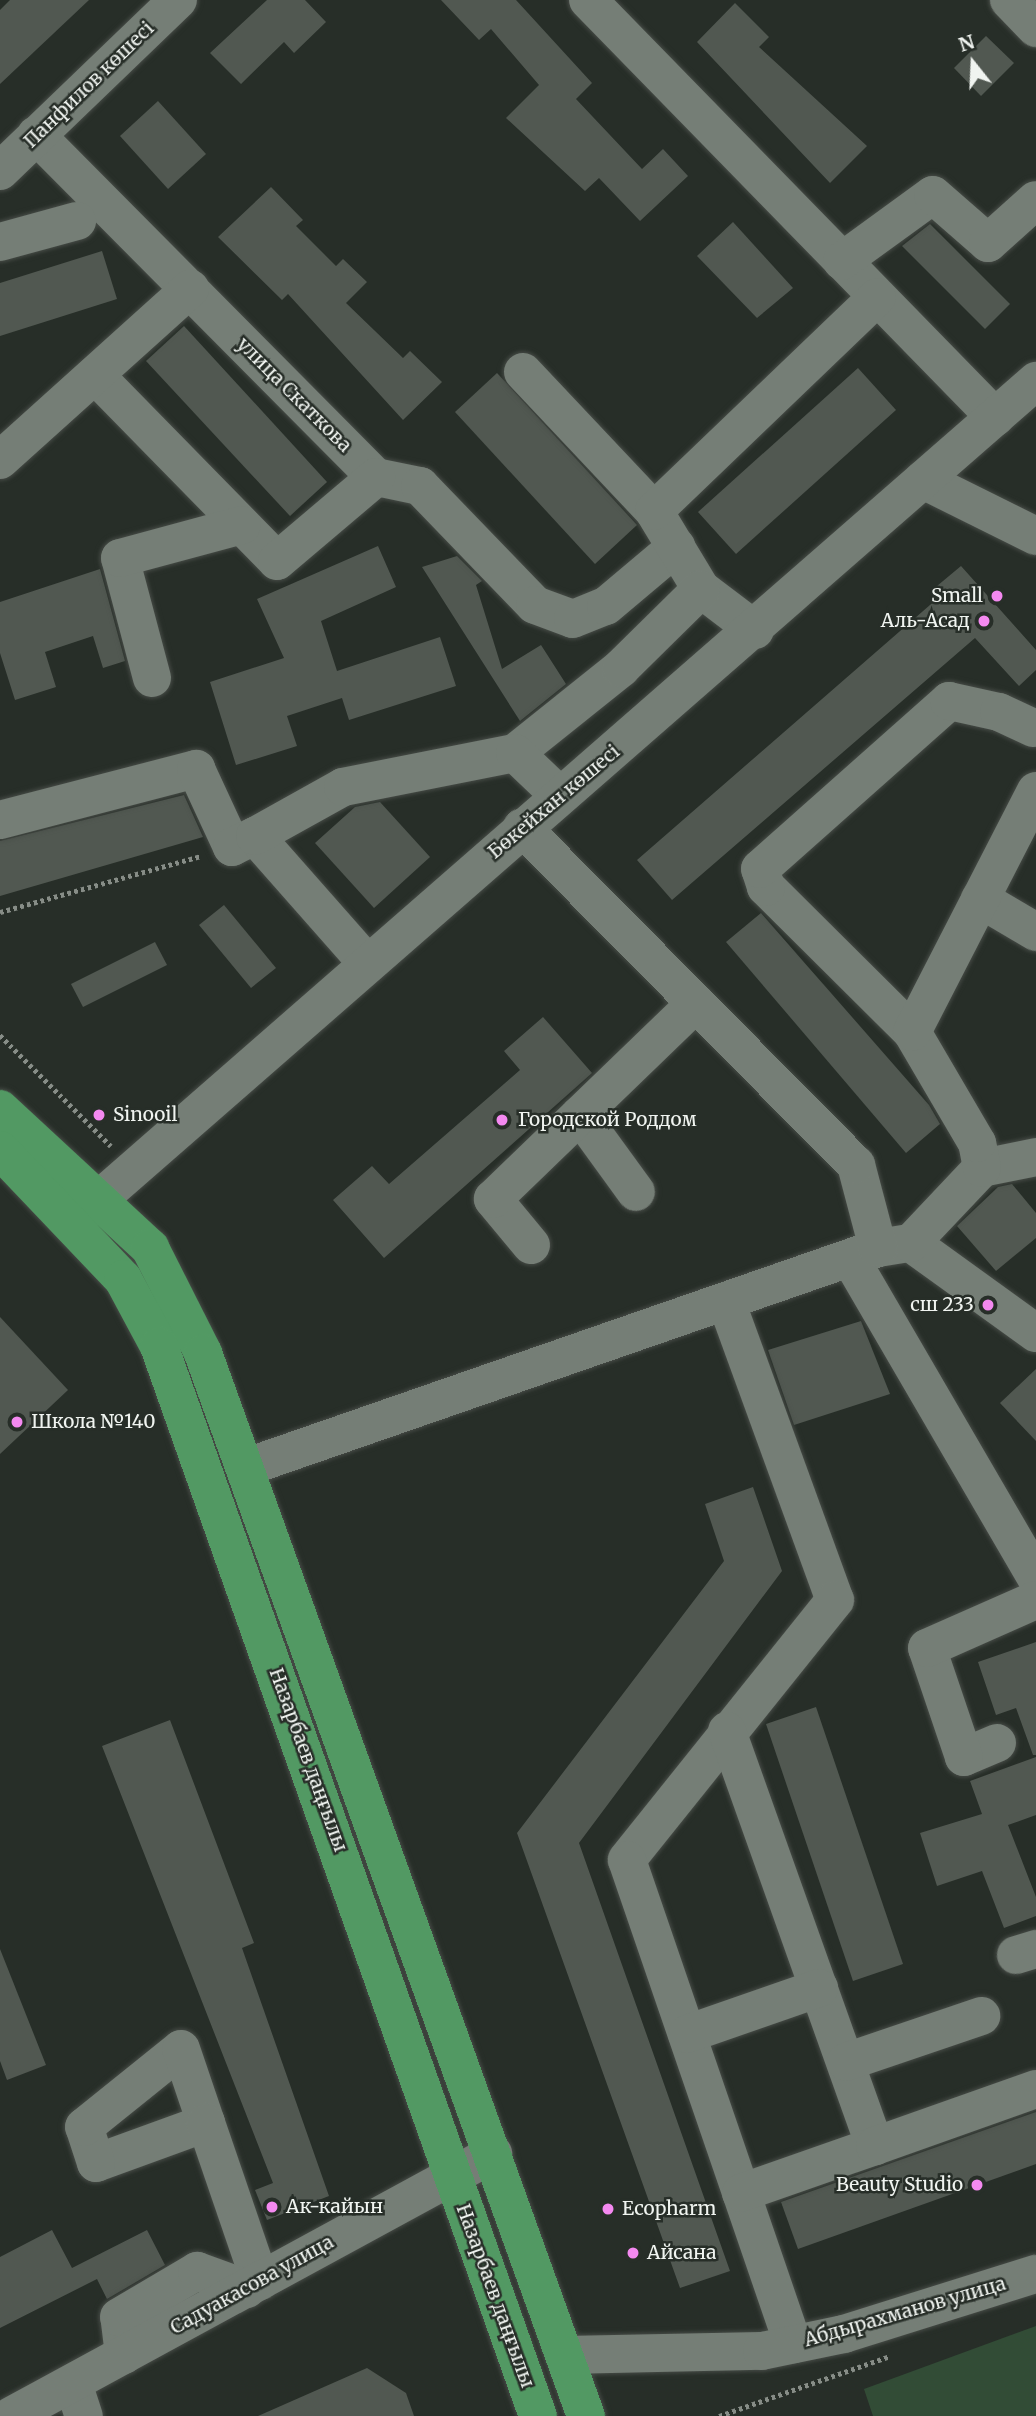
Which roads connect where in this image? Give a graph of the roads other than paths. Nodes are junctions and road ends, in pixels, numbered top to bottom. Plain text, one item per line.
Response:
1 (178, 0) edge
2 (588, 0) edge
3 (1009, 0) edge
4 (1036, 29) edge
5 (36, 135) junction
6 (0, 171) edge
7 (1036, 200) edge
8 (77, 221) dead end
9 (0, 242) edge
10 (842, 261) junction
11 (190, 289) junction
12 (877, 297) junction
13 (523, 372) dead end
14 (95, 374) junction
15 (1036, 381) edge
16 (995, 417) junction
17 (0, 460) edge
18 (376, 477) junction
19 (923, 480) junction
20 (654, 512) junction
21 (242, 526) junction
22 (1036, 536) edge
23 (676, 547) junction
24 (701, 589) junction
25 (755, 630) junction
26 (152, 678) dead end
27 (1035, 728) edge
28 (515, 753) junction
29 (1036, 791) edge
30 (560, 796) junction
31 (0, 820) edge
32 (522, 827) junction
33 (244, 841) junction
34 (980, 899) junction
35 (1036, 932) edge
36 (367, 963) junction
37 (696, 1003) junction
38 (912, 1032) junction
39 (0, 1109) edge
40 (580, 1115) junction
41 (0, 1150) edge
42 (1036, 1157) edge
43 (982, 1168) junction
44 (636, 1192) dead end
45 (85, 1212) junction
46 (531, 1245) dead end
47 (880, 1250) junction
48 (726, 1301) junction
49 (1036, 1333) edge
50 (247, 1467) junction
51 (1036, 1578) edge
52 (1036, 1600) edge
53 (727, 1731) junction
54 (997, 1743) dead end
55 (819, 1988) junction
56 (981, 2016) dead end
57 (687, 2034) junction
58 (846, 2063) junction
59 (1036, 2090) edge
60 (206, 2123) dead end
61 (876, 2146) junction
62 (493, 2154) junction
63 (451, 2175) junction
64 (741, 2193) junction
65 (1036, 2274) edge
66 (253, 2285) junction
67 (793, 2344) junction
68 (565, 2355) junction
69 (79, 2399) edge
70 (11, 2416) edge
71 (538, 2416) edge
72 (586, 2416) edge

1 - 5 street, Панфилов көшесі
2 - 10 street
3 - 4 street
5 - 6 street, Панфилов көшесі
5 - 11 street, улица Скаткова
7 - 10 street
8 - 9 street
10 - 12 street
11 - 14 street
11 - 18 street, улица Скаткова
12 - 16 street
12 - 20 street
13 - 20 street
14 - 17 street
14 - 21 street
15 - 16 street, Бөкейхан көшесі
16 - 19 street, Бөкейхан көшесі
18 - 21 street
18 - 23 street
19 - 22 street
19 - 25 street, Бөкейхан көшесі
20 - 23 street
21 - 26 street
23 - 24 street
24 - 25 street
24 - 28 street
25 - 30 street, Бөкейхан көшесі
27 - 38 street
28 - 30 street
28 - 33 street
29 - 34 street
30 - 32 street, Бөкейхан көшесі
31 - 33 street
32 - 36 street, Бөкейхан көшесі
32 - 37 street
33 - 36 street
34 - 35 street
34 - 38 street
36 - 45 street, Бөкейхан көшесі
37 - 40 street
37 - 47 street
38 - 43 street
39 - 45 main road
40 - 44 street
40 - 46 street
41 - 45 main road, Назарбаев даңғылы
42 - 43 street
43 - 47 street
45 - 50 main road, Назарбаев даңғылы
45 - 63 main road, Назарбаев даңғылы
47 - 48 street
47 - 49 street
47 - 51 street
48 - 50 street
48 - 53 street
50 - 62 main road, Назарбаев даңғылы
52 - 54 street
53 - 55 street
53 - 57 street
55 - 57 street
55 - 58 street
56 - 58 street
57 - 64 street
58 - 61 street
59 - 61 street
60 - 66 street
61 - 64 street
62 - 63 street, Садуакасова улица
62 - 68 main road, Назарбаев даңғылы
63 - 66 street, Садуакасова улица
63 - 71 main road, Назарбаев даңғылы
64 - 67 street
65 - 67 street, Абдырахманов улица
66 - 69 street, Садуакасова улица
67 - 68 street, Абдырахманов улица
68 - 72 main road, Назарбаев даңғылы
69 - 70 street, Садуакасова улица

